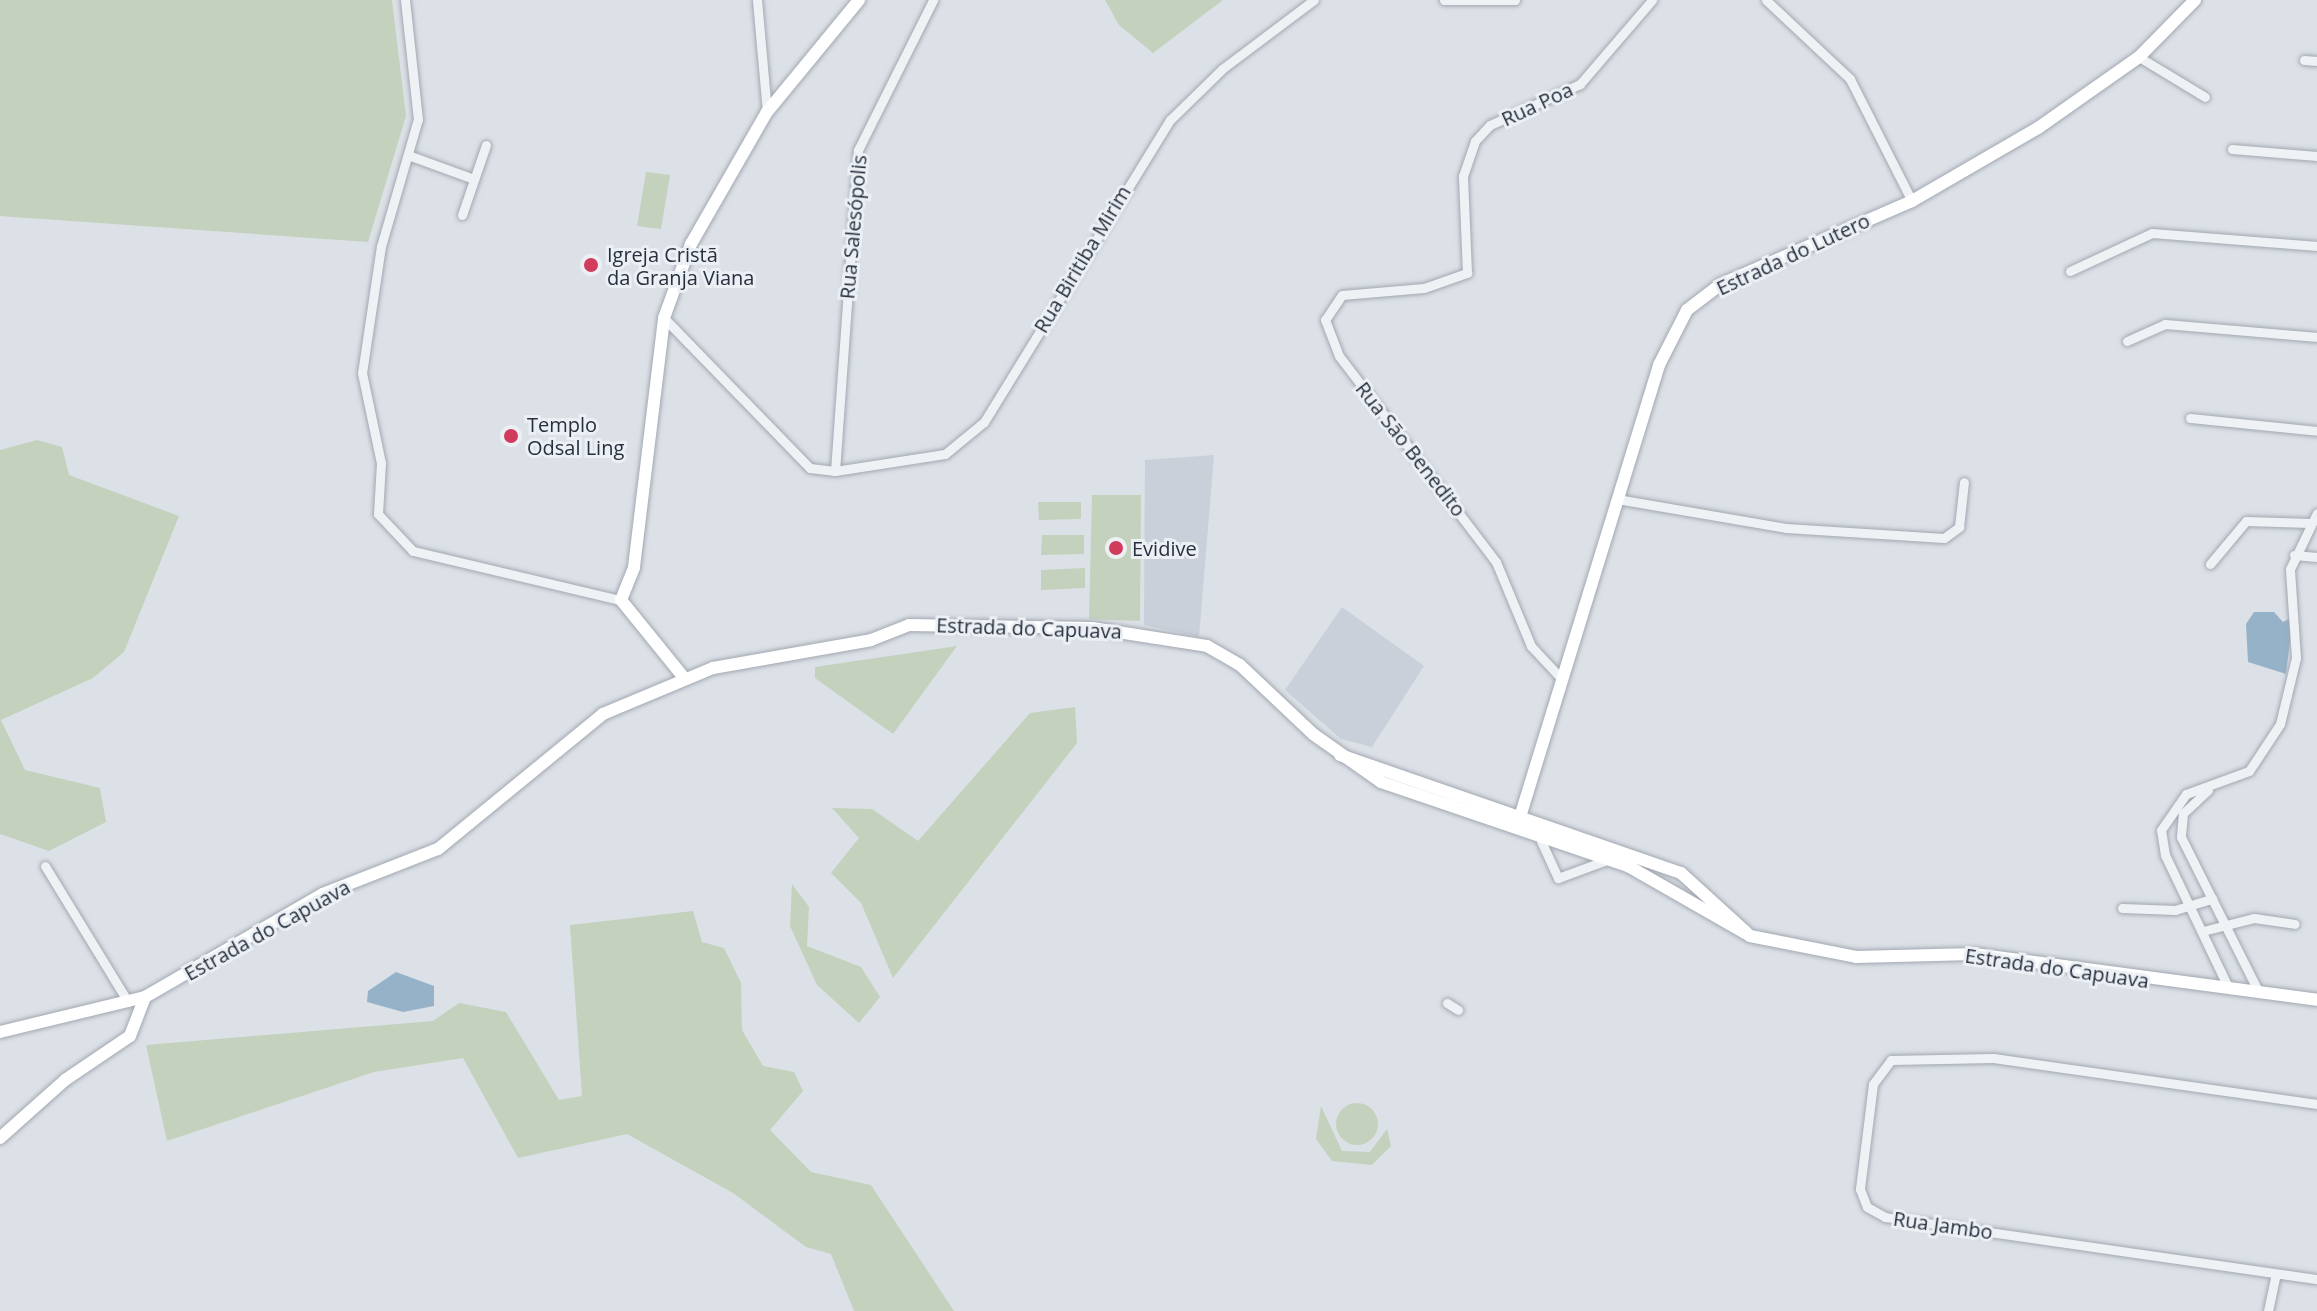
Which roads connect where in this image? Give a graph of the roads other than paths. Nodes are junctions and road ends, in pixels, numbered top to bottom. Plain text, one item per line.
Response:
1 (405, 0) edge
2 (757, 0) edge
3 (859, 0) edge
4 (933, 0) edge
5 (1314, 0) edge
6 (1444, 0) edge
7 (1515, 0) edge
8 (1652, 0) edge
9 (1766, 0) edge
10 (2195, 0) edge
11 (2139, 57) junction
12 (2304, 60) dead end
13 (2317, 61) edge
14 (2205, 97) dead end
15 (767, 112) junction
16 (486, 145) dead end
17 (2232, 149) dead end
18 (408, 155) junction
19 (2317, 156) edge
20 (474, 179) junction
21 (1912, 201) junction
22 (462, 215) dead end
23 (2317, 246) edge
24 (2070, 271) dead end
25 (1424, 288) joint
26 (664, 318) junction
27 (2317, 337) edge
28 (2127, 341) dead end
29 (2190, 418) dead end
30 (2317, 431) edge
31 (835, 471) junction
32 (1964, 482) dead end
33 (1617, 499) junction
34 (2317, 513) edge
35 (2311, 523) junction
36 (2294, 555) junction
37 (2317, 557) edge
38 (2210, 564) dead end
39 (621, 600) junction
40 (1558, 675) junction
41 (685, 679) junction
42 (1340, 755) junction
43 (1396, 768) junction
44 (1390, 786) junction
45 (2211, 788) junction
46 (1516, 816) junction
47 (1541, 841) junction
48 (1607, 860) junction
49 (45, 866) dead end
50 (1691, 878) junction
51 (2202, 882) junction
52 (2182, 889) junction
53 (1680, 894) junction
54 (2212, 899) junction
55 (2122, 908) dead end
56 (2191, 908) junction
57 (2224, 924) junction
58 (2295, 924) dead end
59 (2203, 931) junction
60 (1750, 936) junction
61 (2228, 987) junction
62 (2258, 991) junction
63 (145, 997) junction
64 (2317, 1000) edge
65 (128, 1002) junction
66 (1447, 1003) dead end
67 (1458, 1010) dead end
68 (0, 1032) edge
69 (2317, 1104) edge
70 (0, 1138) edge
71 (2276, 1274) junction
72 (2317, 1279) edge
73 (2268, 1311) edge

1 - 18 street
2 - 15 street
3 - 15 main road
4 - 31 street, Rua Salesópolis
5 - 31 street, Rua Biritiba Mirim
6 - 7 street
8 - 25 street, Rua Poa
9 - 21 street
10 - 11 main road, Estrada do Lutero
11 - 14 street
11 - 21 main road, Estrada do Lutero
12 - 13 street
15 - 26 main road
16 - 20 street
17 - 19 street
18 - 20 street
18 - 39 street
20 - 22 street
21 - 33 main road, Estrada do Lutero
23 - 24 street
25 - 40 street, Rua São Benedito
26 - 31 street
26 - 39 main road
27 - 28 street
29 - 30 street
32 - 33 street
33 - 40 main road, Estrada do Lutero
34 - 35 street
35 - 36 street
35 - 38 street
36 - 37 street
36 - 45 street
39 - 41 main road
40 - 46 main road, Estrada do Lutero
41 - 42 main road, Estrada do Capuava
41 - 63 main road, Estrada do Capuava
42 - 43 main road, Estrada do Capuava
42 - 44 main road, Estrada do Capuava
43 - 44 main road
43 - 46 main road, Estrada do Capuava
44 - 47 main road, Estrada do Capuava
45 - 51 street
45 - 52 street
46 - 50 main road, Estrada do Capuava
47 - 48 main road, Estrada do Capuava
47 - 48 street
48 - 53 main road, Estrada do Capuava
49 - 65 street
50 - 53 main road
50 - 60 main road, Estrada do Capuava
51 - 52 street
51 - 54 street
52 - 56 street
53 - 60 main road, Estrada do Capuava
54 - 56 street
54 - 57 street
55 - 56 street
56 - 59 street
57 - 58 street
57 - 59 street
57 - 62 street
59 - 61 street
60 - 61 main road, Estrada do Capuava
61 - 62 main road, Estrada do Capuava
62 - 64 main road, Estrada do Capuava
63 - 65 main road, Estrada do Capuava
63 - 70 main road
65 - 68 main road, Estrada do Capuava
66 - 67 street
69 - 71 street, Rua Jambo
71 - 72 street, Rua Jambo
71 - 73 street

